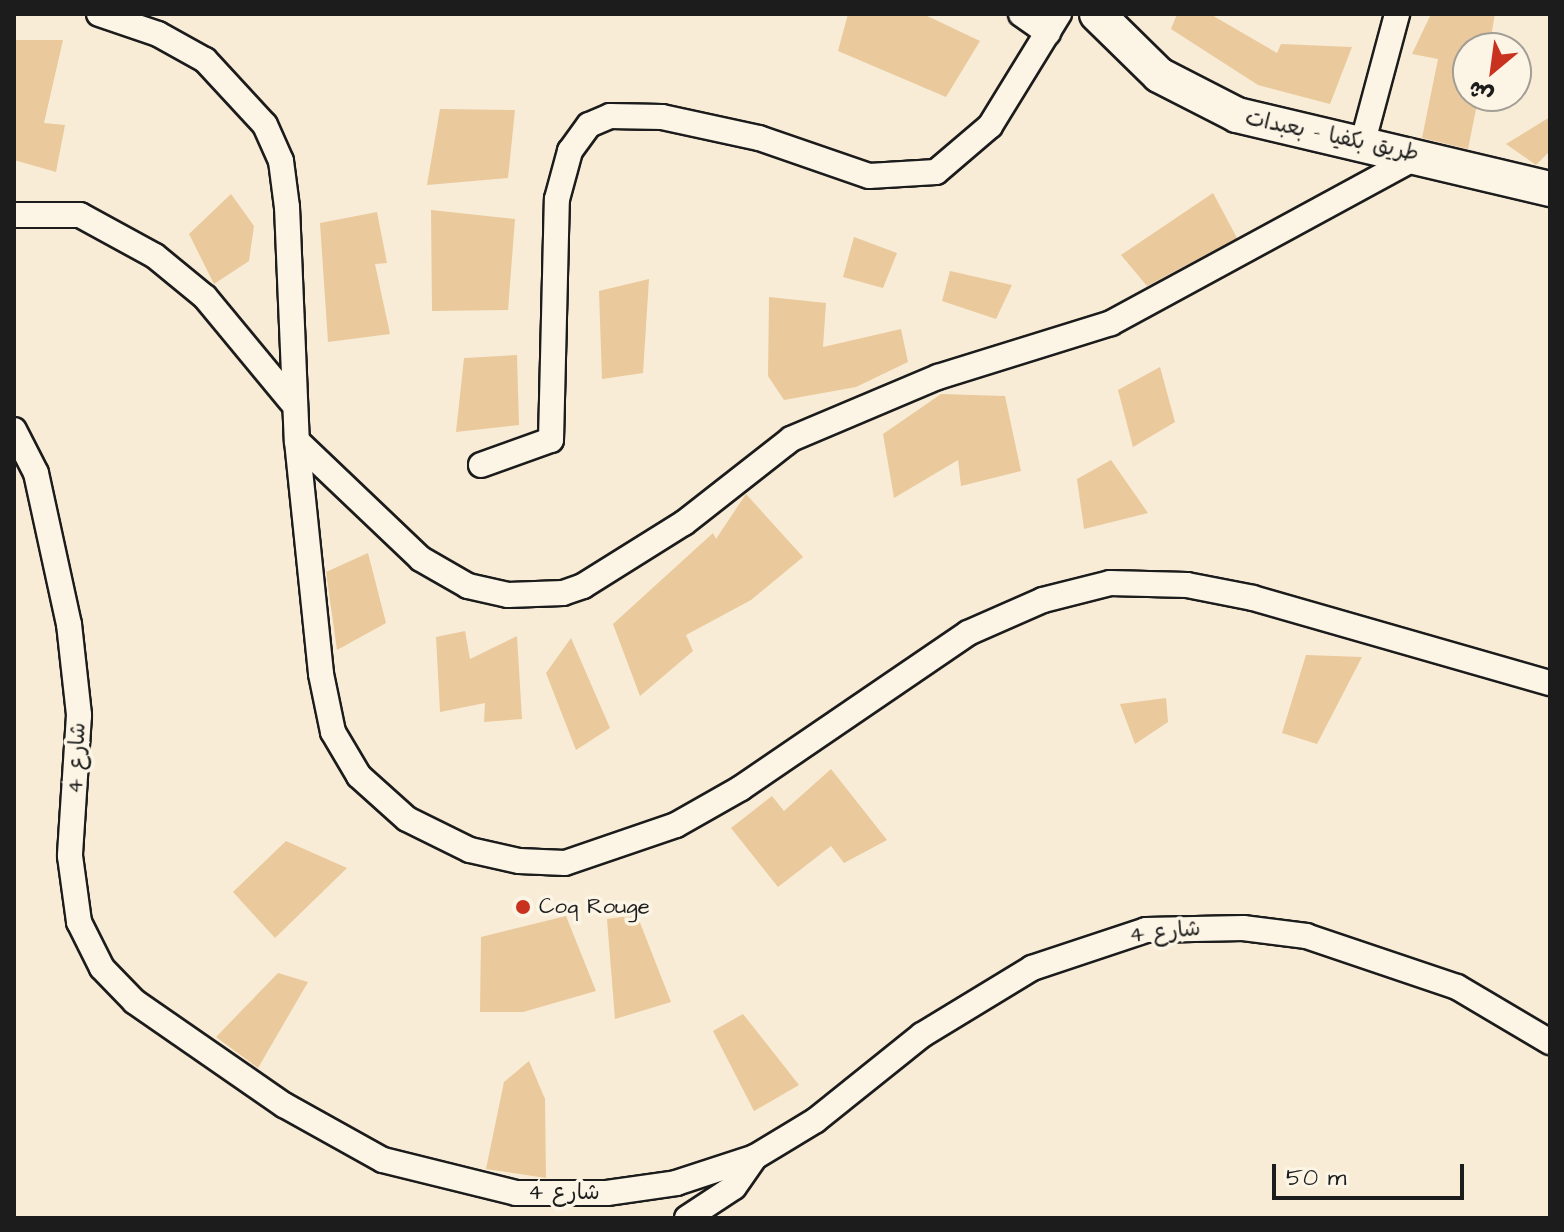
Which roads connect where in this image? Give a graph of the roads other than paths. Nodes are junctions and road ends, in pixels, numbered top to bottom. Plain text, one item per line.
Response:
1 (99, 14) edge
2 (1021, 14) edge
3 (1097, 14) edge
4 (1397, 14) edge
5 (1053, 24) edge
6 (1362, 145) junction
7 (1420, 155) junction
8 (1550, 189) edge
9 (14, 215) edge
10 (291, 401) junction
11 (14, 430) edge
12 (297, 441) junction
13 (481, 465) dead end
14 (1550, 683) edge
15 (1550, 1042) edge
16 (755, 1157) junction
17 (687, 1218) edge

1 - 10 street
2 - 5 street
3 - 6 main road, طريق بكفيا - بعبدات
4 - 6 street
5 - 13 street
6 - 7 main road, طريق بكفيا - بعبدات
7 - 8 main road, طريق بكفيا - بعبدات
7 - 12 street
9 - 10 street
10 - 12 street
11 - 16 street, شارع 4
12 - 14 street
15 - 16 street, شارع 4
16 - 17 street

